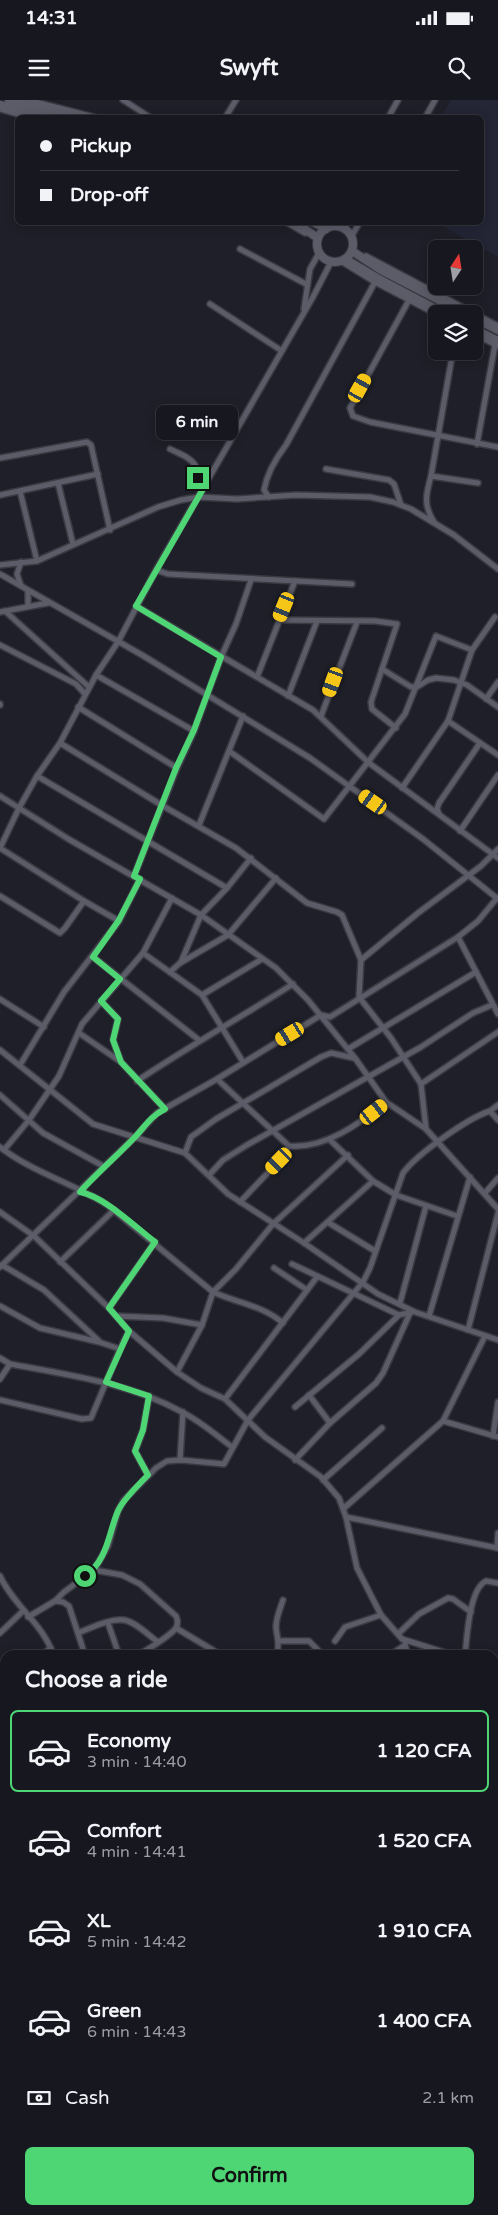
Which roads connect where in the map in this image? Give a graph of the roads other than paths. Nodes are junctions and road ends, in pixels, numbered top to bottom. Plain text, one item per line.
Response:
1 (8, 100) edge
2 (28, 100) edge
3 (123, 100) edge
4 (236, 100) edge
5 (398, 100) edge
6 (435, 100) edge
7 (0, 105) edge
8 (0, 109) edge
9 (21, 115) edge
10 (38, 115) edge
11 (66, 115) edge
12 (86, 115) edge
13 (146, 115) edge
14 (227, 115) edge
15 (390, 115) edge
16 (427, 115) edge
17 (291, 225) edge
18 (298, 225) edge
19 (358, 225) edge
20 (330, 226) edge
21 (351, 237) junction
22 (318, 240) junction
23 (240, 249) dead end
24 (352, 249) junction
25 (319, 253) junction
26 (343, 260) junction
27 (331, 262) junction
28 (375, 282) junction
29 (306, 284) junction
30 (409, 300) junction
31 (210, 304) dead end
32 (428, 305) edge
33 (449, 305) edge
34 (428, 310) edge
35 (304, 312) junction
36 (483, 322) edge
37 (498, 326) edge
38 (498, 330) edge
39 (483, 335) edge
40 (483, 338) edge
41 (497, 344) edge
42 (282, 351) junction
43 (450, 360) edge
44 (437, 435) junction
45 (477, 444) junction
46 (498, 447) edge
47 (170, 449) dead end
48 (0, 458) edge
49 (326, 470) dead end
50 (98, 474) junction
51 (431, 476) junction
52 (58, 483) junction
53 (478, 483) dead end
54 (203, 489) junction
55 (20, 491) junction
56 (0, 494) edge
57 (198, 497) junction
58 (269, 497) junction
59 (401, 504) junction
60 (434, 523) junction
61 (110, 530) junction
62 (73, 544) junction
63 (37, 560) junction
64 (22, 562) junction
65 (0, 565) edge
66 (498, 569) edge
67 (156, 570) junction
68 (0, 574) edge
69 (251, 580) junction
70 (295, 581) junction
71 (352, 584) dead end
72 (21, 586) junction
73 (28, 591) junction
74 (48, 602) junction
75 (28, 606) junction
76 (136, 606) junction
77 (3, 611) edge
78 (495, 618) dead end
79 (279, 620) junction
80 (317, 621) junction
81 (357, 622) junction
82 (118, 642) junction
83 (0, 645) edge
84 (472, 650) junction
85 (221, 657) junction
86 (382, 669) junction
87 (96, 675) junction
88 (257, 678) junction
89 (498, 682) edge
90 (461, 683) junction
91 (89, 687) junction
92 (417, 687) junction
93 (85, 694) junction
94 (207, 694) junction
95 (288, 696) junction
96 (486, 699) junction
97 (78, 707) junction
98 (498, 707) edge
99 (243, 716) junction
100 (321, 716) junction
101 (448, 721) junction
102 (396, 728) junction
103 (194, 730) junction
104 (60, 743) junction
105 (480, 743) junction
106 (229, 751) junction
107 (498, 755) edge
108 (369, 763) junction
109 (176, 768) junction
110 (498, 775) edge
111 (37, 776) junction
112 (350, 786) junction
113 (402, 788) junction
114 (0, 796) edge
115 (163, 806) junction
116 (19, 808) junction
117 (439, 816) junction
118 (198, 825) junction
119 (460, 831) junction
120 (148, 843) junction
121 (498, 849) edge
122 (496, 857) edge
123 (251, 858) junction
124 (481, 866) junction
125 (469, 875) junction
126 (134, 876) junction
127 (276, 878) junction
128 (140, 879) junction
129 (479, 883) junction
130 (227, 888) junction
131 (0, 896) edge
132 (172, 898) junction
133 (497, 899) edge
134 (84, 901) junction
135 (201, 915) junction
136 (119, 920) junction
137 (228, 935) junction
138 (458, 937) junction
139 (143, 953) junction
140 (93, 957) junction
141 (262, 959) junction
142 (361, 960) junction
143 (180, 962) junction
144 (170, 972) junction
145 (476, 972) junction
146 (120, 979) junction
147 (293, 984) junction
148 (202, 995) junction
149 (359, 997) junction
150 (0, 999) edge
151 (101, 1001) junction
152 (492, 1005) junction
153 (498, 1014) edge
154 (321, 1015) junction
155 (44, 1027) junction
156 (382, 1028) junction
157 (223, 1029) junction
158 (498, 1032) edge
159 (79, 1033) junction
160 (199, 1040) junction
161 (348, 1049) junction
162 (0, 1050) edge
163 (402, 1057) junction
164 (355, 1058) junction
165 (121, 1062) junction
166 (243, 1062) junction
167 (20, 1065) junction
168 (369, 1077) junction
169 (217, 1079) junction
170 (137, 1081) junction
171 (421, 1084) junction
172 (48, 1090) junction
173 (0, 1095) edge
174 (386, 1102) junction
175 (244, 1103) junction
176 (498, 1105) edge
177 (165, 1109) junction
178 (490, 1111) junction
179 (29, 1120) junction
180 (498, 1120) edge
181 (426, 1129) junction
182 (272, 1131) junction
183 (136, 1136) junction
184 (330, 1139) junction
185 (438, 1144) junction
186 (289, 1146) junction
187 (2, 1149) edge
188 (185, 1153) junction
189 (348, 1155) junction
190 (103, 1166) junction
191 (209, 1175) junction
192 (470, 1177) junction
193 (498, 1178) edge
194 (373, 1180) junction
195 (80, 1192) junction
196 (485, 1193) junction
197 (396, 1195) junction
198 (240, 1202) junction
199 (426, 1206) junction
200 (498, 1209) edge
201 (114, 1210) junction
202 (0, 1212) edge
203 (498, 1213) edge
204 (457, 1216) junction
205 (329, 1223) junction
206 (273, 1224) junction
207 (34, 1236) junction
208 (155, 1242) junction
209 (304, 1243) junction
210 (375, 1251) junction
211 (60, 1262) junction
212 (292, 1264) dead end
213 (1, 1266) edge
214 (274, 1268) dead end
215 (317, 1277) junction
216 (363, 1282) junction
217 (307, 1290) junction
218 (213, 1292) junction
219 (354, 1293) junction
220 (400, 1303) junction
221 (0, 1306) edge
222 (109, 1308) junction
223 (413, 1312) junction
224 (399, 1315) junction
225 (116, 1316) junction
226 (429, 1316) junction
227 (283, 1323) junction
228 (202, 1325) junction
229 (468, 1330) junction
230 (129, 1331) junction
231 (485, 1336) junction
232 (498, 1340) edge
233 (99, 1342) junction
234 (120, 1349) junction
235 (0, 1358) edge
236 (10, 1364) junction
237 (178, 1372) junction
238 (0, 1379) edge
239 (106, 1382) junction
240 (309, 1395) junction
241 (149, 1396) junction
242 (0, 1400) edge
243 (225, 1400) junction
244 (498, 1402) edge
245 (295, 1408) dead end
246 (183, 1412) junction
247 (248, 1420) junction
248 (443, 1421) junction
249 (330, 1423) junction
250 (382, 1428) dead end
251 (496, 1436) edge
252 (232, 1447) junction
253 (180, 1460) junction
254 (295, 1460) junction
255 (148, 1475) junction
256 (323, 1480) junction
257 (343, 1509) junction
258 (346, 1517) junction
259 (498, 1533) edge
260 (497, 1548) edge
261 (94, 1570) junction
262 (0, 1576) edge
263 (498, 1583) edge
264 (2, 1585) edge
265 (283, 1600) dead end
266 (55, 1601) junction
267 (23, 1611) junction
268 (471, 1612) junction
269 (381, 1615) junction
270 (28, 1617) junction
271 (108, 1623) junction
272 (176, 1628) junction
273 (0, 1633) edge
274 (78, 1633) junction
275 (398, 1634) junction
276 (402, 1639) junction
277 (280, 1641) junction
278 (335, 1641) dead end
279 (156, 1644) junction
280 (405, 1645) junction
281 (51, 1648) joint
282 (48, 1650) edge
283 (83, 1650) edge
284 (117, 1650) edge
285 (146, 1650) edge
286 (152, 1650) edge
287 (213, 1650) edge
288 (278, 1650) edge
289 (317, 1650) edge
290 (398, 1650) edge
291 (406, 1650) edge
292 (437, 1650) edge
293 (465, 1650) edge

1 - 11 main road
2 - 12 street
3 - 13 street
4 - 14 street
5 - 15 street
6 - 16 street
7 - 10 main road
8 - 9 street
17 - 22 street
18 - 22 main road
19 - 21 street
20 - 21 main road
20 - 22 main road
21 - 24 main road
22 - 25 main road
23 - 29 street
24 - 26 main road
24 - 33 main road
24 - 37 street
25 - 27 main road
25 - 29 street
26 - 27 main road
26 - 28 street
26 - 32 main road
27 - 35 street
28 - 30 street
28 - 58 street
29 - 35 street
30 - 34 street
30 - 44 street
31 - 42 street
35 - 42 street
36 - 38 main road
39 - 41 main road
40 - 41 street
41 - 45 street
42 - 54 street
43 - 44 street
44 - 45 street
44 - 51 street
45 - 46 street
47 - 54 street
48 - 50 street
49 - 59 street
50 - 52 street
50 - 61 street
51 - 53 street
51 - 60 street
52 - 55 street
52 - 62 street
54 - 57 street
55 - 56 street
55 - 63 street
57 - 58 street
57 - 61 street
57 - 67 street
58 - 59 street
59 - 60 street
60 - 66 street
61 - 62 street
62 - 63 street
63 - 64 street
64 - 65 street
64 - 72 street
67 - 69 street
67 - 76 street
68 - 72 street
69 - 70 street
69 - 85 street
70 - 71 street
70 - 79 street
72 - 73 street
73 - 74 street
73 - 75 street
74 - 75 street
74 - 82 street
75 - 77 street
76 - 82 street
76 - 85 street
77 - 91 street
78 - 84 street
79 - 80 street
79 - 88 street
80 - 81 street
80 - 95 street
81 - 86 street
81 - 100 street
82 - 87 street
82 - 94 street
83 - 93 street
84 - 90 street
84 - 92 street
85 - 88 street
85 - 94 street
86 - 92 street
86 - 102 street
87 - 91 street
87 - 103 street
88 - 95 street
89 - 96 street
90 - 92 street
90 - 96 street
90 - 101 street
91 - 93 street
92 - 102 street
93 - 97 street
94 - 99 street
94 - 103 street
95 - 100 street
96 - 98 street
97 - 104 street
97 - 109 street
99 - 106 street
99 - 112 street
100 - 108 street
101 - 105 street
101 - 113 street
102 - 108 street
103 - 109 street
104 - 111 street
104 - 115 street
105 - 107 street
105 - 117 street
106 - 112 street
106 - 118 street
108 - 112 street
108 - 113 street
109 - 115 street
110 - 119 street
111 - 116 street
111 - 120 street
112 - 125 street
113 - 117 street
114 - 116 street
115 - 118 street
115 - 120 street
116 - 126 street
116 - 134 street
117 - 119 street
118 - 123 street
119 - 122 street
120 - 126 street
120 - 130 street
121 - 122 street
122 - 124 street
123 - 127 street
123 - 130 street
124 - 125 street
124 - 129 street
125 - 129 street
125 - 142 street
126 - 128 street
127 - 137 street
127 - 142 street
128 - 132 street
128 - 136 street
129 - 133 street
130 - 135 street
131 - 134 street
132 - 135 street
132 - 139 street
133 - 138 street
134 - 136 street
135 - 137 street
135 - 143 street
136 - 140 street
137 - 141 street
137 - 143 street
138 - 145 street
138 - 149 street
139 - 144 street
139 - 146 street
140 - 146 street
140 - 155 street
141 - 147 street
141 - 148 street
142 - 149 street
143 - 144 street
144 - 148 street
145 - 152 street
145 - 156 street
146 - 151 street
146 - 160 street
147 - 154 street
147 - 157 street
148 - 157 street
149 - 154 street
149 - 156 street
150 - 155 street
151 - 159 street
151 - 165 street
152 - 153 street
152 - 163 street
154 - 161 street
154 - 166 street
155 - 167 street
156 - 161 street
156 - 163 street
157 - 160 street
157 - 166 street
158 - 171 street
159 - 165 street
159 - 172 street
160 - 170 street
161 - 164 street
162 - 167 street
163 - 168 street
163 - 171 street
164 - 168 street
164 - 175 street
165 - 170 street
166 - 169 street
167 - 172 street
168 - 174 street
168 - 182 street
169 - 175 street
169 - 177 street
170 - 177 street
171 - 181 street
172 - 179 street
172 - 183 street
173 - 179 street
174 - 181 street
174 - 184 street
175 - 182 street
175 - 188 street
176 - 178 street
177 - 183 street
178 - 180 street
178 - 185 street
179 - 187 street
179 - 190 street
181 - 185 street
182 - 186 street
182 - 191 street
183 - 188 street
183 - 190 street
184 - 186 street
184 - 189 street
185 - 192 street
185 - 197 street
186 - 198 street
187 - 195 street
188 - 191 street
189 - 194 street
189 - 206 street
190 - 195 street
191 - 198 street
192 - 196 street
192 - 204 street
193 - 196 street
194 - 197 street
194 - 205 street
195 - 201 street
195 - 207 street
196 - 200 street
197 - 199 street
197 - 210 street
198 - 206 street
199 - 204 street
199 - 220 street
201 - 208 street
201 - 211 street
202 - 207 street
203 - 229 street
204 - 226 street
205 - 209 street
205 - 210 street
206 - 209 street
206 - 218 street
207 - 211 street
207 - 213 street
208 - 218 street
208 - 222 street
209 - 216 street
210 - 216 street
211 - 222 street
212 - 215 street
213 - 233 street
214 - 217 street
215 - 217 street
215 - 219 street
216 - 219 street
216 - 220 street
217 - 227 street
218 - 227 street
218 - 228 street
219 - 224 street
219 - 247 street
220 - 223 street
221 - 233 street
222 - 225 street
223 - 224 street
223 - 226 street
223 - 249 street
224 - 240 street
225 - 228 street
225 - 230 street
226 - 229 street
227 - 243 street
228 - 237 street
229 - 231 street
230 - 234 street
230 - 237 street
231 - 232 street
231 - 248 street
233 - 234 street
234 - 239 street
235 - 236 street
236 - 238 street
236 - 239 street
237 - 243 street
239 - 241 street
239 - 242 street
240 - 245 street
240 - 249 street
241 - 246 street
241 - 255 street
243 - 247 street
244 - 251 street
246 - 252 street
246 - 253 street
247 - 252 street
247 - 254 street
248 - 251 street
248 - 257 street
249 - 254 street
250 - 256 street
252 - 253 street
253 - 255 street
254 - 256 street
255 - 261 street
256 - 257 street
257 - 258 street
258 - 260 street
258 - 269 street
259 - 260 street
261 - 266 street
261 - 272 street
262 - 264 street
263 - 268 street
264 - 267 street
265 - 277 street
266 - 270 street
266 - 274 street
267 - 270 street
267 - 273 street
268 - 275 street
268 - 293 street
269 - 275 street
269 - 278 street
270 - 281 street
271 - 274 street
271 - 279 street
271 - 284 street
272 - 279 street
272 - 287 street
274 - 283 street
275 - 276 street
276 - 280 street
276 - 292 street
277 - 288 street
277 - 289 street
279 - 285 street
279 - 286 street
280 - 290 street
280 - 291 street
281 - 282 street

